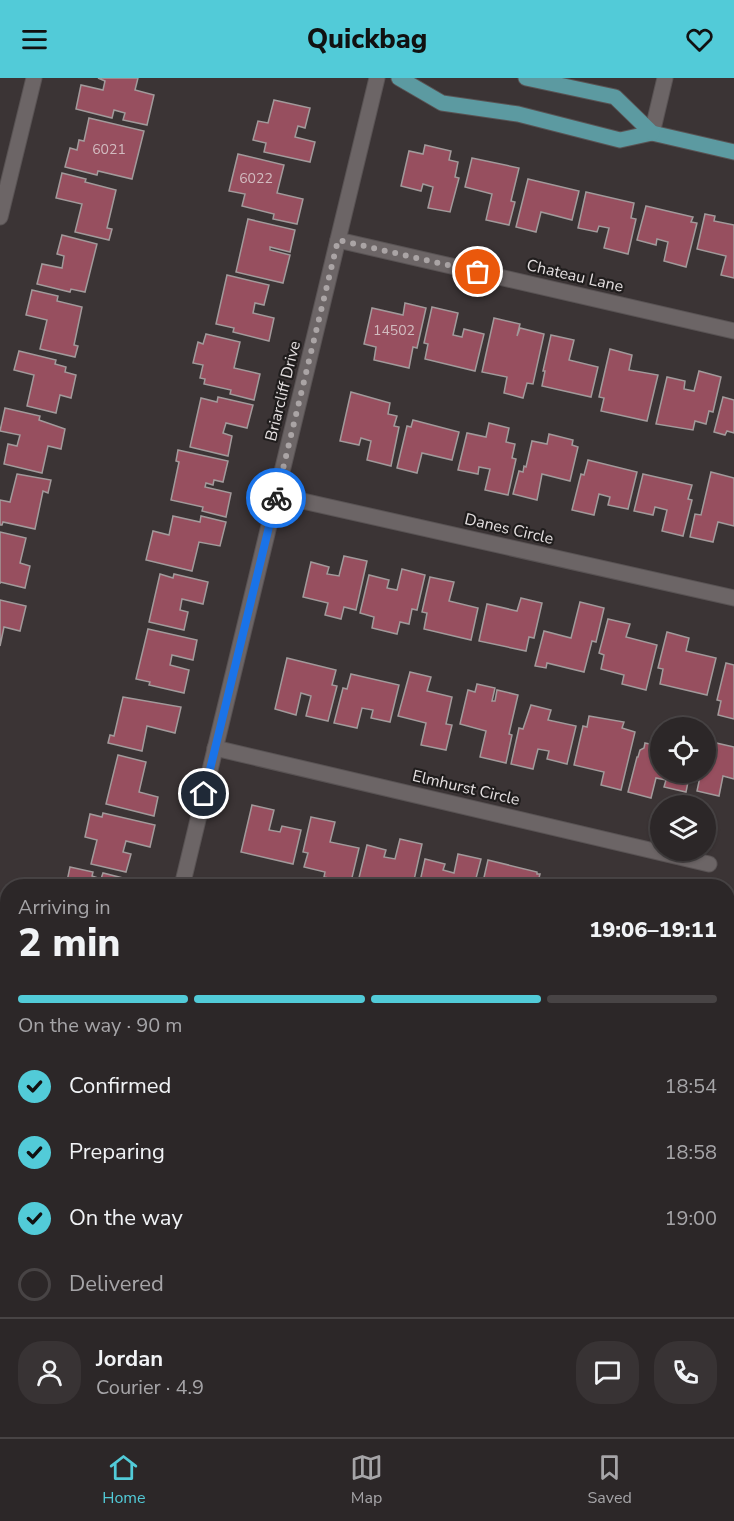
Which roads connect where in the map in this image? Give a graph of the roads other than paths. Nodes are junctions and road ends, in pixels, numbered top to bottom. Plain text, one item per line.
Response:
1 (34, 78) edge
2 (377, 78) edge
3 (399, 78) edge
4 (526, 78) edge
5 (665, 78) edge
6 (652, 133) junction
7 (734, 152) edge
8 (0, 217) edge
9 (338, 240) junction
10 (734, 331) edge
11 (276, 495) junction
12 (734, 598) edge
13 (215, 748) junction
14 (709, 864) dead end
15 (184, 879) edge

1 - 8 street
2 - 9 street, Briarcliff Drive
3 - 6 main road
4 - 6 main road
5 - 6 street
6 - 7 main road
9 - 10 street, Chateau Lane
9 - 11 street, Briarcliff Drive
11 - 12 street, Danes Circle
11 - 13 street, Briarcliff Drive
13 - 14 street, Elmhurst Circle
13 - 15 street, Briarcliff Drive

